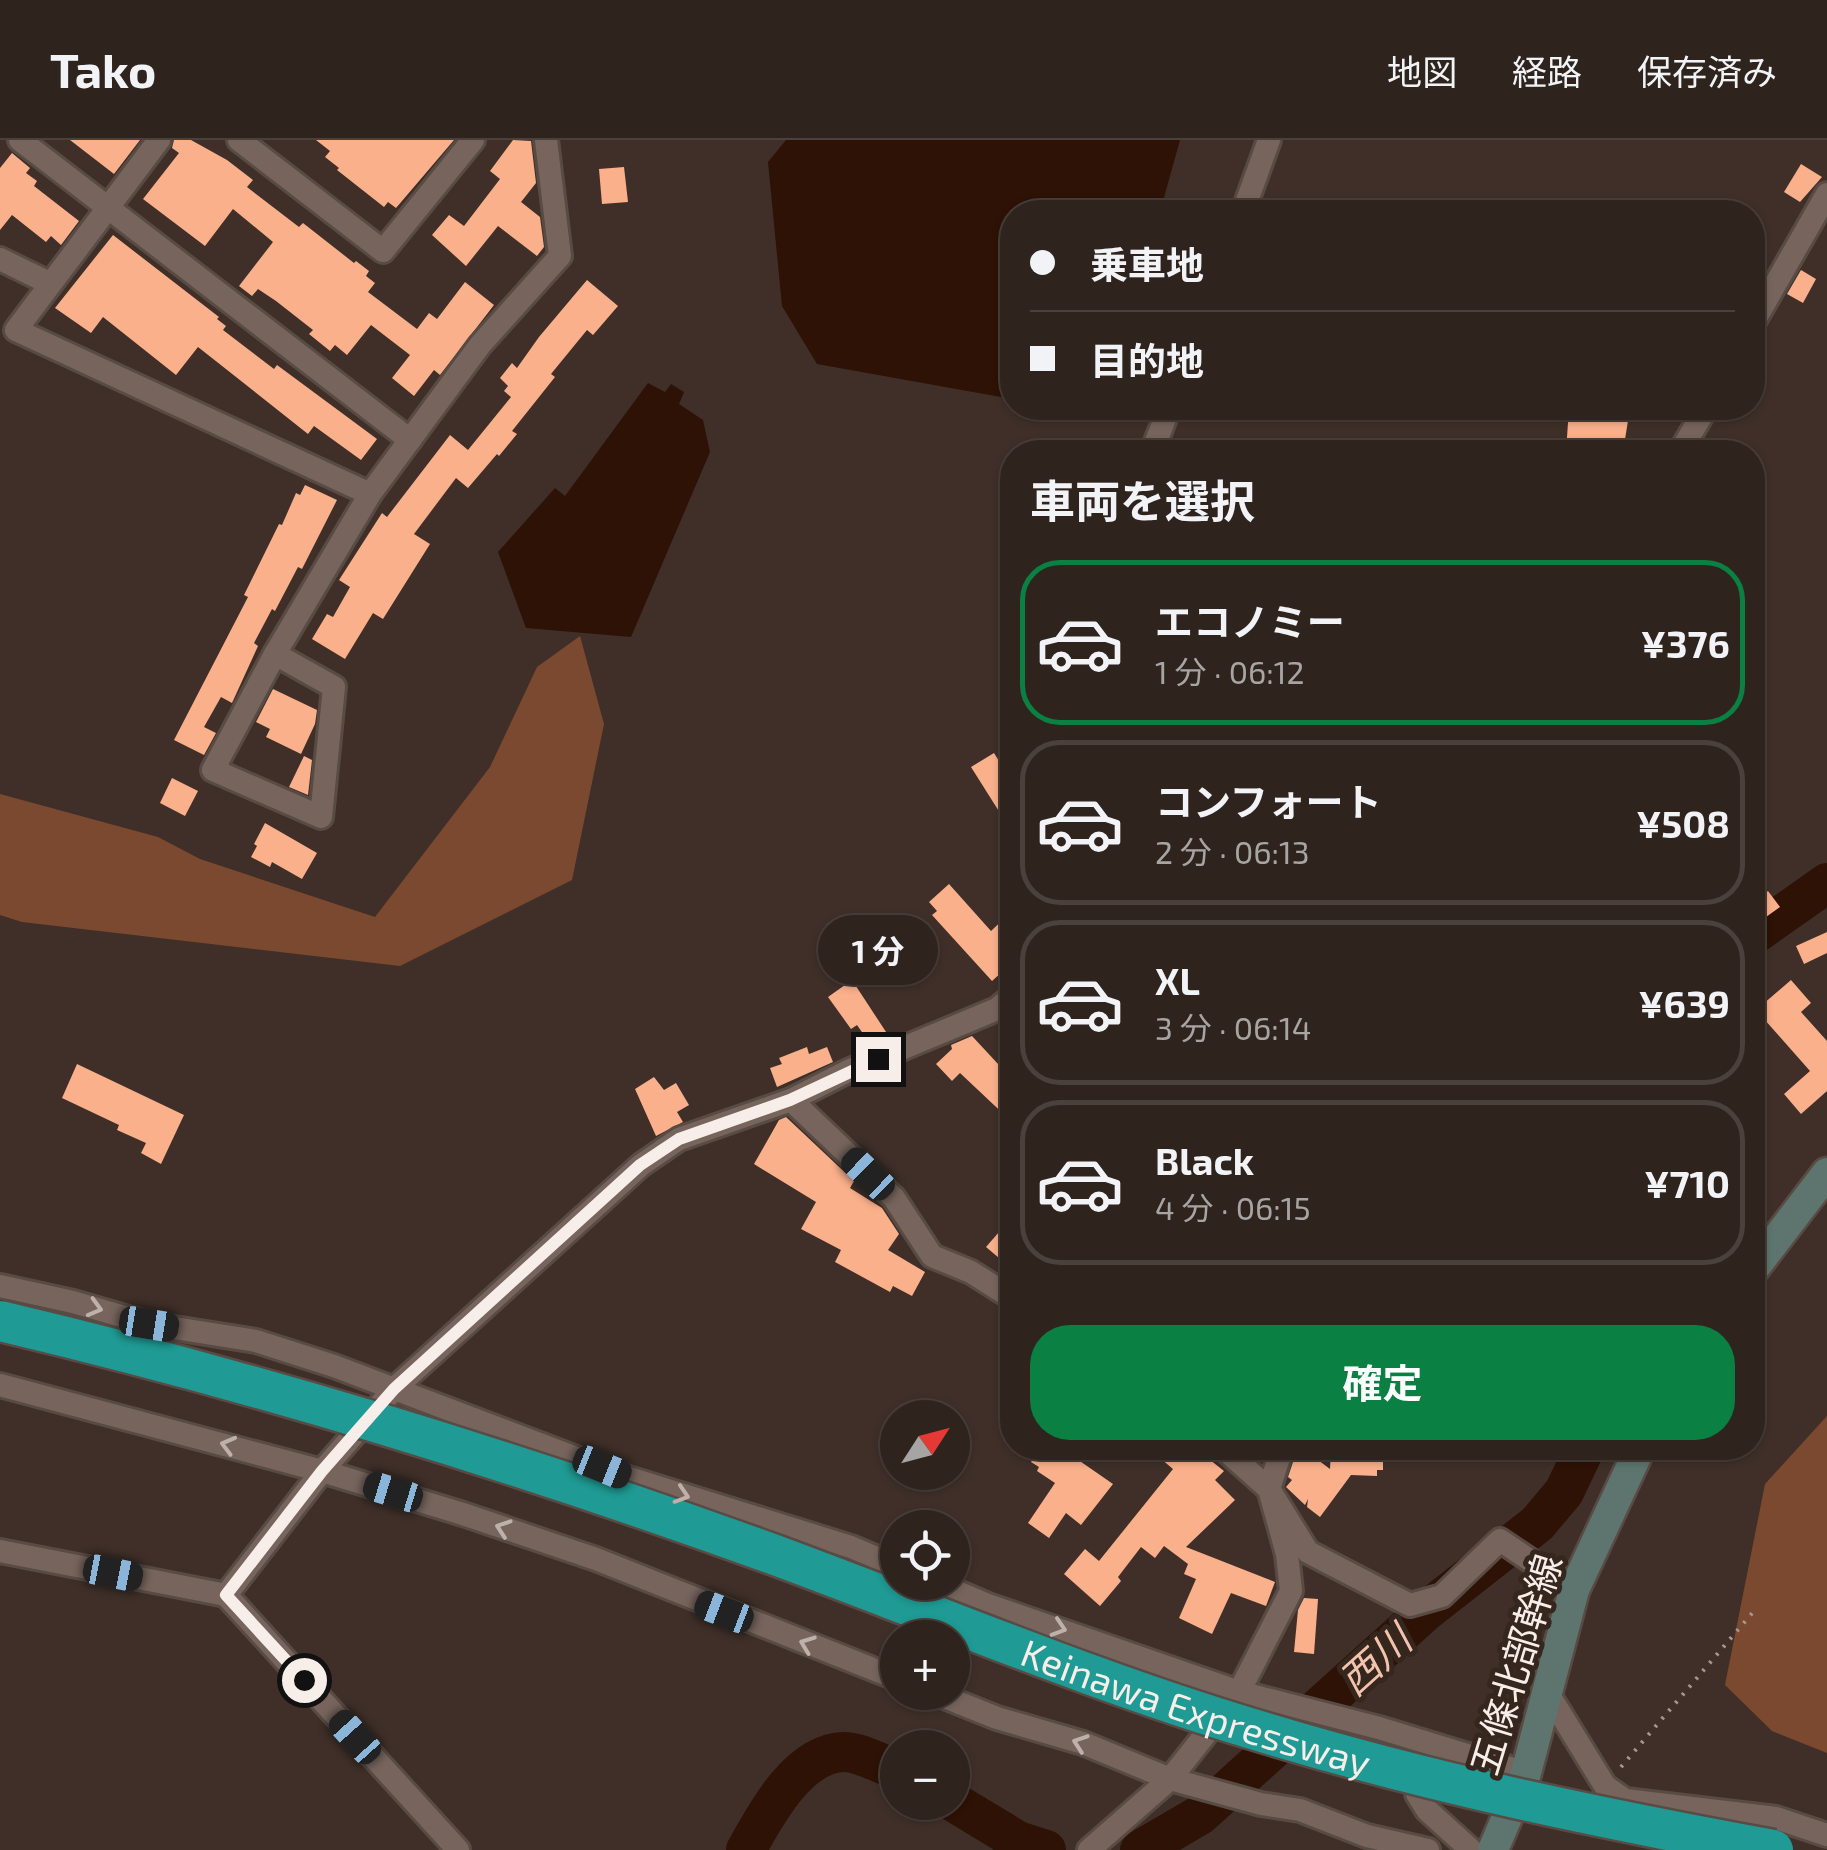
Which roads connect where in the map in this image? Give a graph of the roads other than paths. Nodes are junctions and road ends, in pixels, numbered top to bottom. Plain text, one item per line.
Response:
1 (20, 140) edge
2 (158, 140) edge
3 (239, 140) edge
4 (473, 140) edge
5 (546, 140) edge
6 (1269, 140) edge
7 (1827, 194) edge
8 (1247, 200) edge
9 (106, 208) junction
10 (0, 259) edge
11 (49, 283) junction
12 (1765, 302) edge
13 (410, 440) junction
14 (370, 494) junction
15 (275, 654) junction
16 (1000, 1006) edge
17 (790, 1100) junction
18 (1827, 1173) edge
19 (1765, 1254) edge
20 (0, 1286) edge
21 (1000, 1290) edge
22 (0, 1321) edge
23 (0, 1385) edge
24 (394, 1389) junction
25 (1237, 1460) edge
26 (1278, 1460) edge
27 (1634, 1460) edge
28 (322, 1471) junction
29 (1269, 1488) junction
30 (0, 1551) edge
31 (880, 1559) edge
32 (1574, 1590) junction
33 (226, 1595) junction
34 (970, 1597) edge
35 (880, 1672) edge
36 (1239, 1692) junction
37 (1549, 1695) junction
38 (970, 1707) edge
39 (1416, 1740) junction
40 (1526, 1773) junction
41 (1170, 1779) junction
42 (1827, 1835) edge
43 (1089, 1849) edge
44 (458, 1850) edge
45 (1428, 1850) edge
46 (1471, 1850) edge
47 (1493, 1850) edge
48 (1773, 1850) edge

1 - 9 street
2 - 9 street
3 - 4 street
5 - 13 street
6 - 8 street
7 - 12 street
9 - 11 street
9 - 13 street
10 - 11 street
11 - 14 street
13 - 14 street
14 - 15 street
15 - 15 street
16 - 17 street
17 - 21 street
17 - 24 street
18 - 19 street
20 -> 24 street
22 - 48 highway, Keinawa Expressway, bridge
28 -> 23 street
24 - 28 street
24 -> 31 street
25 - 29 street
26 - 29 street
27 - 32 street, 五條北部幹線
28 - 33 street
35 -> 28 street
29 - 32 street
29 - 36 street
30 - 33 street
32 - 37 street, 五條北部幹線
33 - 44 street
34 -> 36 street
36 - 39 street
36 - 41 street
37 - 40 street, 五條北部幹線
37 - 42 street
41 -> 38 street
39 - 40 street
39 - 46 street
40 - 47 street, 五條北部幹線
41 - 43 street
41 - 45 street

